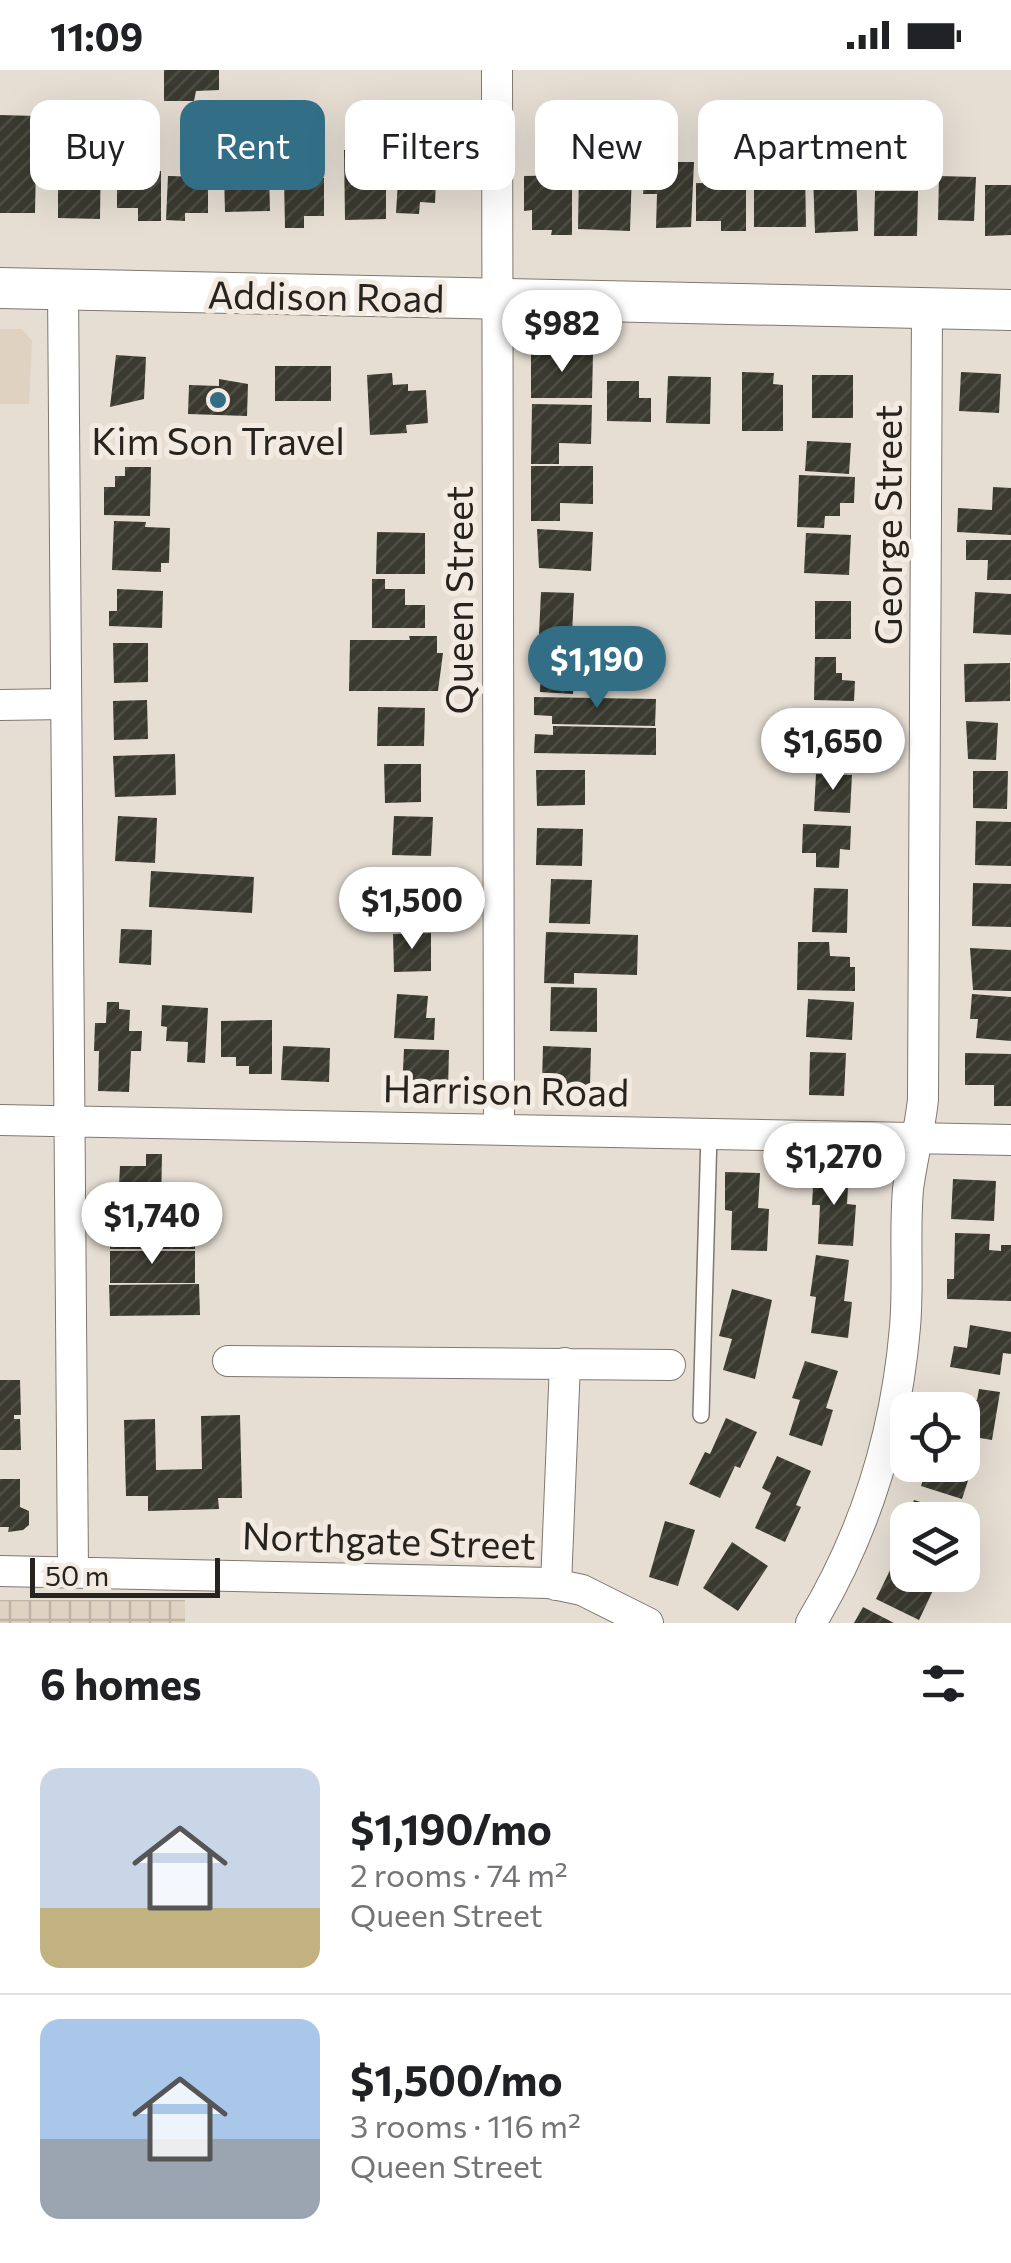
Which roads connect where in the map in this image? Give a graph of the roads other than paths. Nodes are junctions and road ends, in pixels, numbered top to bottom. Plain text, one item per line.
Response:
1 (497, 70) edge
2 (0, 288) edge
3 (63, 289) junction
4 (497, 299) junction
5 (927, 309) junction
6 (1011, 310) edge
7 (66, 704) junction
8 (0, 705) edge
9 (0, 1120) edge
10 (70, 1120) junction
11 (499, 1129) junction
12 (709, 1134) junction
13 (919, 1138) junction
14 (1011, 1140) edge
15 (228, 1361) dead end
16 (564, 1363) junction
17 (670, 1364) dead end
18 (701, 1415) dead end
19 (0, 1572) edge
20 (72, 1572) junction
21 (556, 1585) junction
22 (648, 1623) edge
23 (811, 1623) edge

1 - 4 street, Queen Street
2 - 3 main road, Addison Road
3 - 4 main road, Addison Road
3 - 7 street
4 - 5 main road, Addison Road
4 - 11 street, Queen Street
5 - 6 main road, Addison Road
5 - 13 street, George Street
7 - 8 street
7 - 10 street
9 - 10 street, Harrison Road
10 - 11 street, Harrison Road
10 - 20 street
11 - 12 street, Harrison Road
12 - 13 street, Harrison Road
12 - 18 lane
13 - 14 street, Harrison Road
13 - 23 street, George Street
15 - 16 street
16 - 17 street
16 - 21 street
19 - 20 street, Northgate Street
20 - 21 street, Northgate Street
21 - 22 street, Northgate Street

